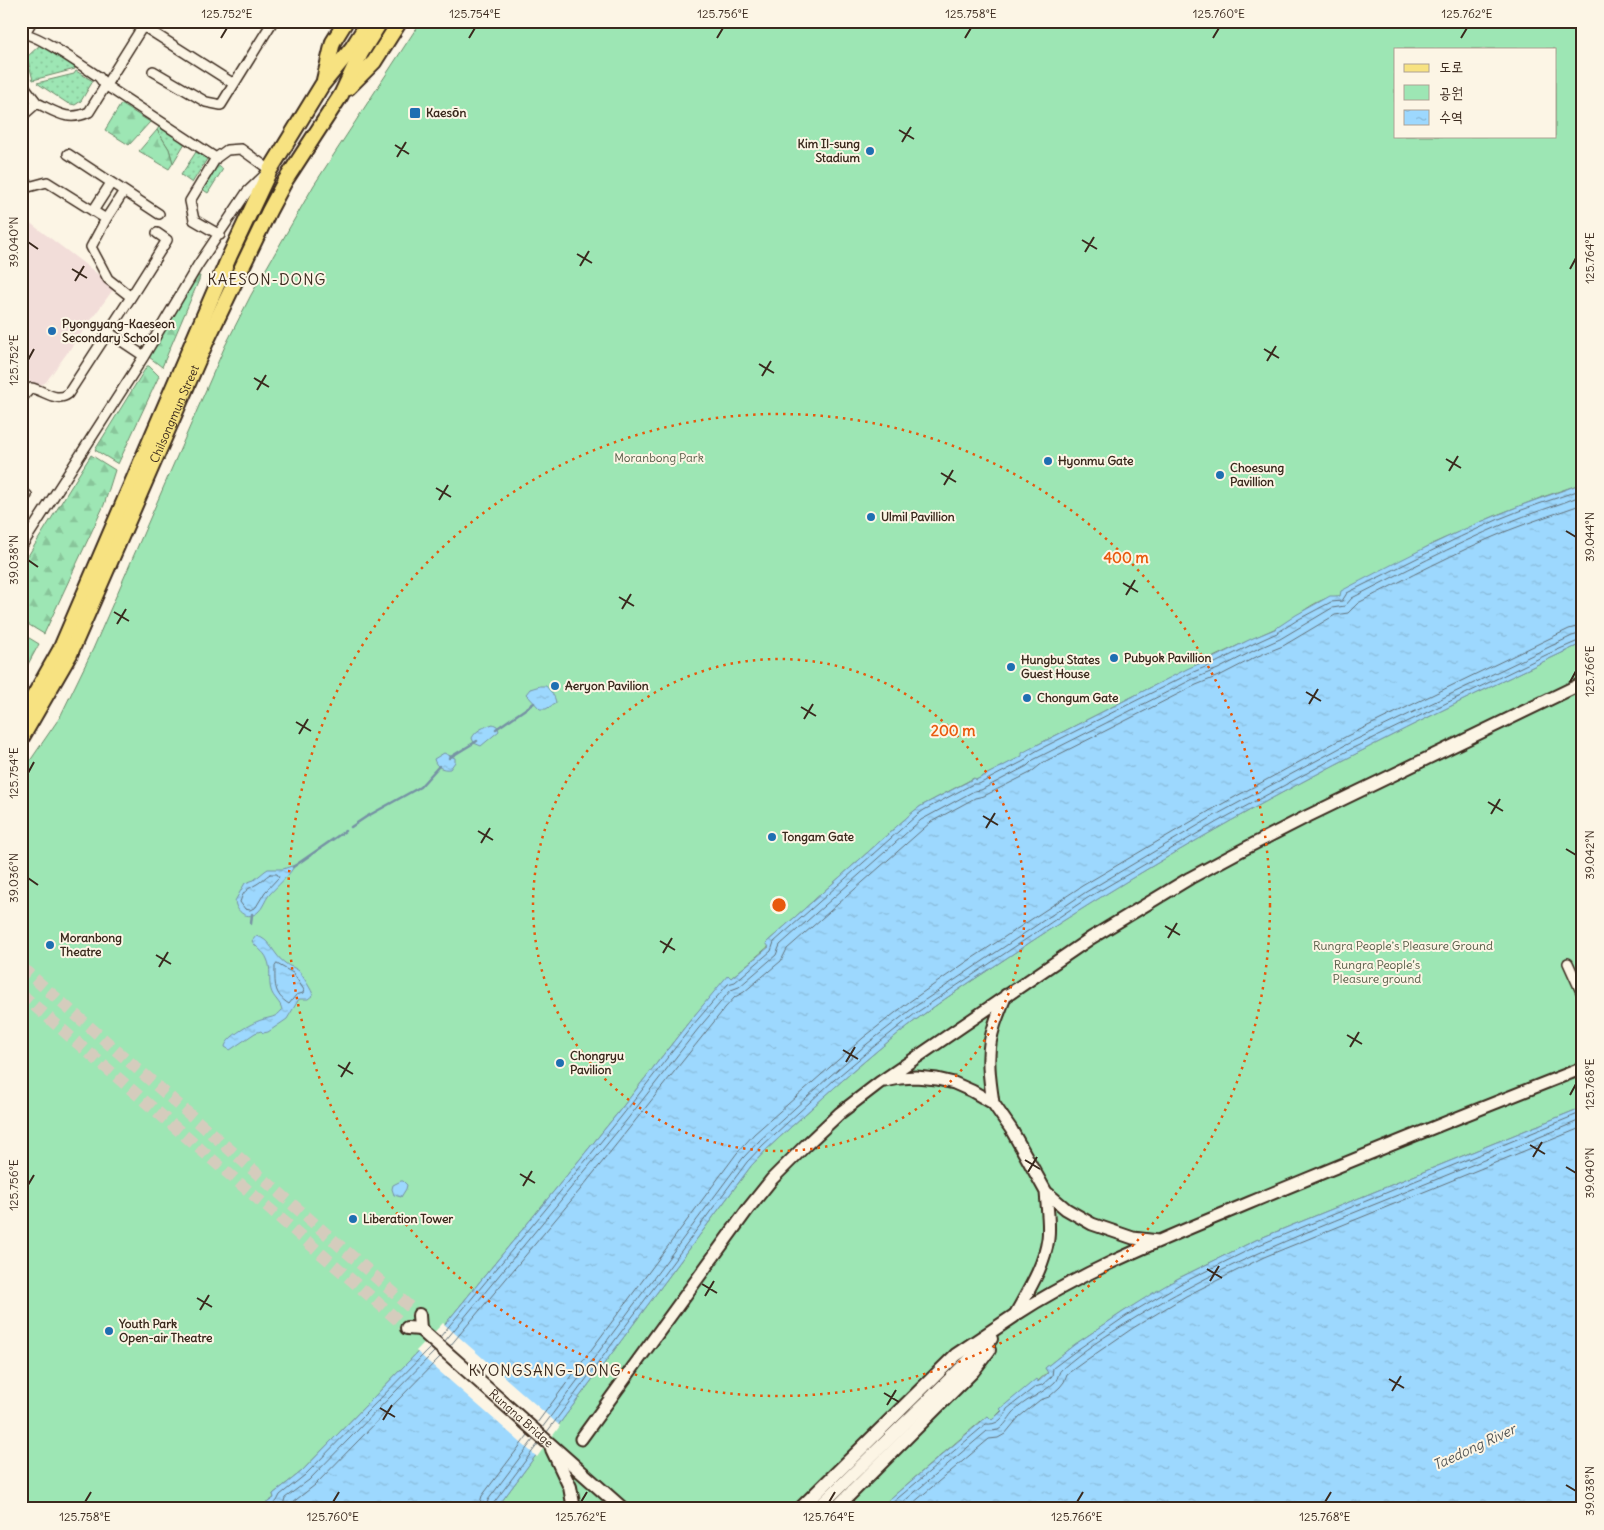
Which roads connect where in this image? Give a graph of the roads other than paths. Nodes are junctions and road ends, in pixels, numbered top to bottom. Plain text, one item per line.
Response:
1 (32, 21) edge
2 (273, 21) edge
3 (346, 21) edge
4 (369, 21) edge
5 (381, 21) edge
6 (400, 21) edge
7 (144, 24) edge
8 (23, 33) edge
9 (153, 70) dead end
10 (21, 72) edge
11 (234, 84) junction
12 (105, 85) junction
13 (322, 85) junction
14 (23, 87) edge
15 (341, 96) junction
16 (38, 103) junction
17 (21, 117) edge
18 (68, 154) dead end
19 (216, 158) junction
20 (270, 170) junction
21 (111, 183) junction
22 (21, 189) edge
23 (124, 191) junction
24 (93, 211) junction
25 (159, 214) dead end
26 (106, 219) junction
27 (157, 233) dead end
28 (220, 235) junction
29 (131, 297) junction
30 (108, 332) junction
31 (144, 356) junction
32 (21, 399) edge
33 (21, 547) edge
34 (1583, 683) edge
35 (21, 719) edge
36 (21, 740) edge
37 (1568, 963) dead end
38 (1006, 996) junction
39 (1583, 996) edge
40 (1583, 1068) edge
41 (879, 1082) junction
42 (993, 1103) junction
43 (1046, 1192) junction
44 (1158, 1241) junction
45 (419, 1315) tunnel mouth
46 (1014, 1316) junction
47 (580, 1439) dead end
48 (548, 1443) junction
49 (574, 1509) edge
50 (624, 1509) edge
51 (800, 1509) edge
52 (817, 1509) edge
53 (835, 1509) edge

1 - 8 street
2 - 11 street
3 - 13 main road, Chilsongmun Street
4 - 13 main road, Chilsongmun Street
5 - 15 main road, Chilsongmun Street
6 - 15 main road, Chilsongmun Street
7 - 11 street
7 - 12 street
8 - 12 street
9 - 11 street
10 - 14 street
12 - 16 street
12 - 19 street
13 - 15 main road
13 - 20 main road, Chilsongmun Street
14 - 16 street
15 - 36 main road, Chilsongmun Street
16 - 17 street
18 - 21 street
19 - 20 street
19 - 28 street
20 - 28 street
20 - 35 main road, Chilsongmun Street
21 - 23 street
21 - 24 street
22 - 24 street
23 - 25 street
23 - 26 street
24 - 26 street
26 - 29 street
27 - 29 street
28 - 31 street
29 - 30 street
30 - 31 street
30 - 32 street
31 - 33 street
34 - 38 street
37 - 39 street
38 - 41 street
38 - 42 street
40 - 44 street
41 - 42 street
41 - 47 street
42 - 43 street
43 - 44 street
43 - 46 street
44 - 46 street
45 - 48 main road, Rungna Bridge
46 - 51 main road
46 - 52 main road
46 - 53 main road
48 - 49 main road
48 - 50 main road, Rungna Bridge

